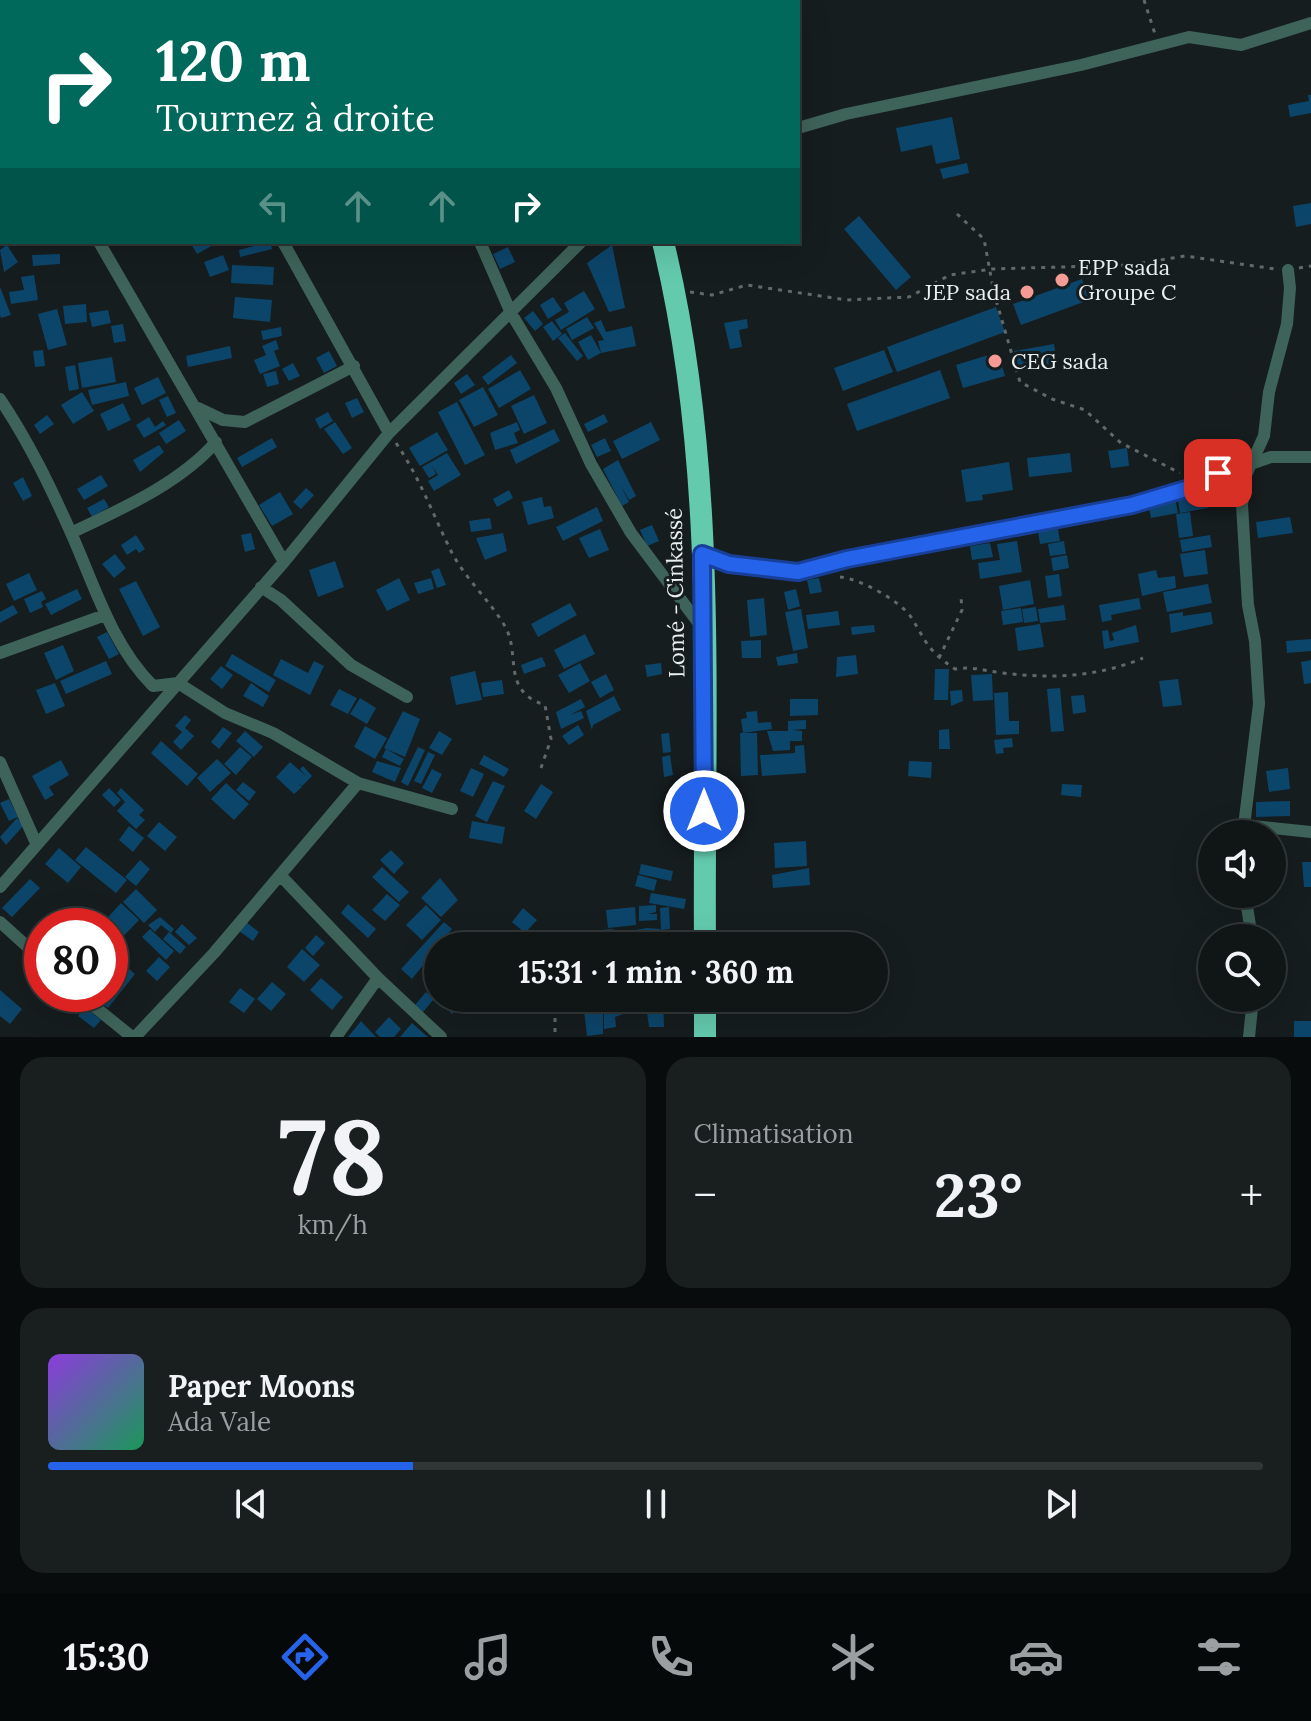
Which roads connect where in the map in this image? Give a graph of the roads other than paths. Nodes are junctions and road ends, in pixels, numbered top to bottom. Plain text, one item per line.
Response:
1 (1311, 23) edge
2 (800, 127) edge
3 (100, 244) edge
4 (284, 244) edge
5 (481, 244) edge
6 (579, 244) edge
7 (663, 244) edge
8 (1288, 270) road end
9 (511, 313) junction
10 (354, 366) junction
11 (0, 399) edge
12 (194, 405) junction
13 (389, 433) junction
14 (216, 442) junction
15 (1311, 457) edge
16 (1252, 463) junction
17 (71, 533) junction
18 (702, 554) junction
19 (284, 562) junction
20 (261, 587) junction
21 (105, 615) junction
22 (703, 629) junction
23 (0, 653) edge
24 (178, 683) junction
25 (407, 697) dead end
26 (0, 762) edge
27 (358, 783) junction
28 (452, 809) dead end
29 (1245, 820) edge
30 (1286, 831) edge
31 (1311, 832) edge
32 (36, 843) junction
33 (281, 876) junction
34 (0, 887) edge
35 (0, 922) edge
36 (705, 932) edge
37 (24, 944) edge
38 (378, 978) junction
39 (102, 1012) edge
40 (705, 1012) edge
41 (1252, 1012) edge
42 (134, 1037) edge
43 (336, 1037) edge
44 (441, 1037) edge
45 (705, 1037) edge
46 (1249, 1037) edge

1 - 2 street
3 - 12 street
4 - 10 street
5 - 9 street
6 - 9 street
7 - 18 highway, Lomé - Cinkassé
8 - 16 street
9 - 13 street
9 - 22 street
10 - 12 street
10 - 13 street
11 - 17 street
12 - 14 street
13 - 19 street
14 - 17 street
14 - 19 street
15 - 16 street
16 - 18 street
16 - 29 street
17 - 21 street
18 - 22 highway, Lomé - Cinkassé
19 - 20 street
20 - 24 street
20 - 25 street
21 - 23 street
21 - 24 street
22 - 36 highway, Lomé - Cinkassé
24 - 27 street
24 - 32 street
26 - 32 street
27 - 28 street
27 - 33 street
30 - 31 street
32 - 34 street
33 - 38 street
33 - 42 street
35 - 37 street
38 - 43 street
38 - 44 street
39 - 42 street
40 - 45 highway
41 - 46 street

